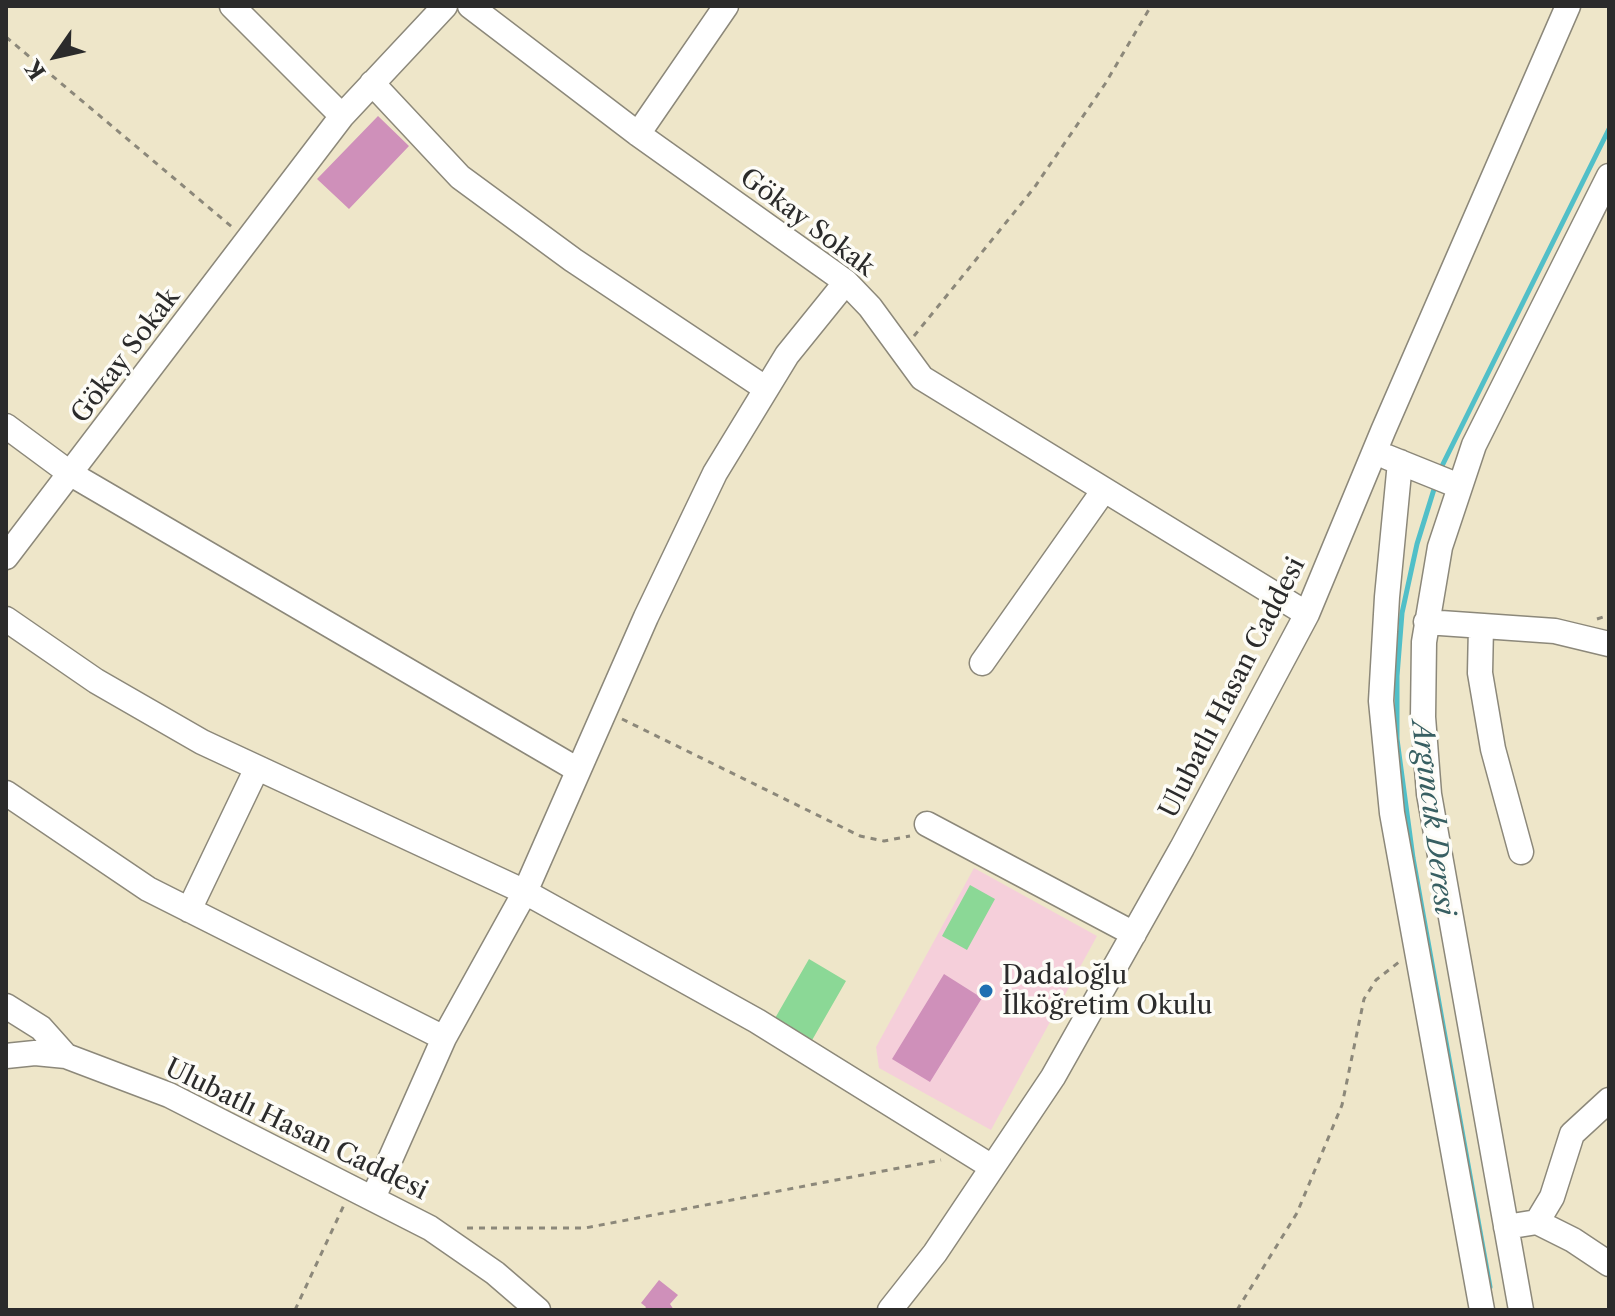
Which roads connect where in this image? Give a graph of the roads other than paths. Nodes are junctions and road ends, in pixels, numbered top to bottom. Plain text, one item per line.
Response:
1 (232, 6) edge
2 (445, 6) edge
3 (470, 6) edge
4 (726, 6) edge
5 (1568, 6) edge
6 (372, 83) junction
7 (342, 116) junction
8 (638, 134) junction
9 (1609, 176) edge
10 (846, 282) junction
11 (765, 388) junction
12 (6, 426) edge
13 (1374, 452) junction
14 (1400, 462) junction
15 (71, 474) junction
16 (1459, 486) junction
17 (1104, 490) junction
18 (6, 557) edge
19 (1307, 614) junction
20 (6, 619) edge
21 (1426, 622) junction
22 (1481, 626) junction
23 (1609, 644) edge
24 (982, 663) dead end
25 (257, 768) junction
26 (578, 770) junction
27 (6, 793) edge
28 (927, 824) road end
29 (1521, 852) dead end
30 (525, 892) junction
31 (189, 910) junction
32 (1134, 934) junction
33 (6, 1006) edge
34 (444, 1038) junction
35 (6, 1056) edge
36 (66, 1056) junction
37 (1609, 1100) edge
38 (992, 1167) junction
39 (362, 1192) junction
40 (1537, 1222) junction
41 (1506, 1227) junction
42 (1609, 1264) edge
43 (538, 1310) edge
44 (890, 1310) edge
45 (1482, 1310) edge
46 (1521, 1310) edge

1 - 7 street
2 - 6 street, Gökay Sokak
3 - 8 street, Gökay Sokak
4 - 8 street
5 - 13 street, Ulubatlı Hasan Caddesi
6 - 7 street, Gökay Sokak
6 - 11 street
7 - 15 street, Gökay Sokak
8 - 10 street, Gökay Sokak
9 - 16 street
10 - 11 street
10 - 17 street, Gökay Sokak
11 - 26 street
12 - 15 street
13 - 14 street
13 - 19 street, Ulubatlı Hasan Caddesi
14 - 16 street
14 - 45 street
15 - 18 street, Gökay Sokak
15 - 26 street
16 - 21 street
17 - 19 street, Gökay Sokak
17 - 24 street
19 - 32 street, Ulubatlı Hasan Caddesi
20 - 25 street
21 - 22 street
21 - 41 street
22 - 23 street
22 - 29 street
25 - 30 street
25 - 31 street
26 - 30 street
27 - 31 street
28 - 32 street
30 - 34 street
30 - 38 street
31 - 34 street
32 - 38 street, Ulubatlı Hasan Caddesi
33 - 36 street
34 - 39 street
35 - 36 street, Ulubatlı Hasan Caddesi
36 - 39 street, Ulubatlı Hasan Caddesi
37 - 40 street
38 - 44 street, Ulubatlı Hasan Caddesi
39 - 43 street, Ulubatlı Hasan Caddesi
40 - 41 street
40 - 42 street
41 - 46 street

